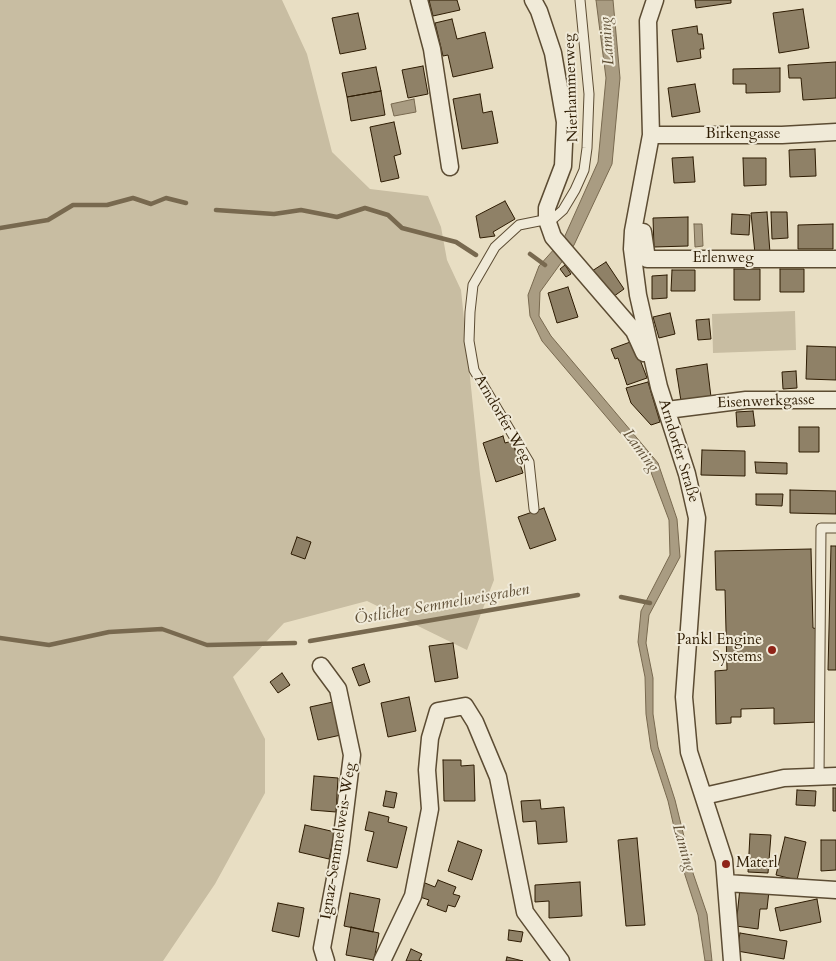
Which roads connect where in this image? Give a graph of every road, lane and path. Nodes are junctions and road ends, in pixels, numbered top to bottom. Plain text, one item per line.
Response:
1 (420, 0) edge
2 (533, 0) edge
3 (580, 0) edge
4 (656, 0) edge
5 (836, 132) edge
6 (650, 135) junction
7 (450, 167) dead end
8 (547, 220) junction
9 (633, 231) junction
10 (836, 259) edge
11 (659, 387) junction
12 (836, 400) edge
13 (667, 410) junction
14 (534, 509) dead end
15 (836, 528) edge
16 (321, 666) dead end
17 (836, 776) edge
18 (819, 777) junction
19 (704, 796) junction
20 (726, 883) junction
21 (836, 890) edge
22 (326, 961) edge
23 (382, 961) edge
24 (561, 961) edge
25 (732, 961) edge

1 - 7 street
2 - 8 street
3 - 8 lane, Nierhammerweg
4 - 6 street, Arndorfer Straße
5 - 6 street, Birkengasse
6 - 9 street, Arndorfer Straße
8 - 11 street
8 - 14 lane, Arndorfer Weg
9 - 10 street, Erlenweg
9 - 11 street, Arndorfer Straße
11 - 13 street, Arndorfer Straße
12 - 13 street, Eisenwerkgasse
13 - 19 street, Arndorfer Straße
15 - 18 lane
16 - 22 street, Ignaz-Semmelweis-Weg
17 - 18 street
18 - 19 street
19 - 20 street, Arndorfer Straße
20 - 21 street
20 - 25 street, Arndorfer Straße
23 - 24 street

